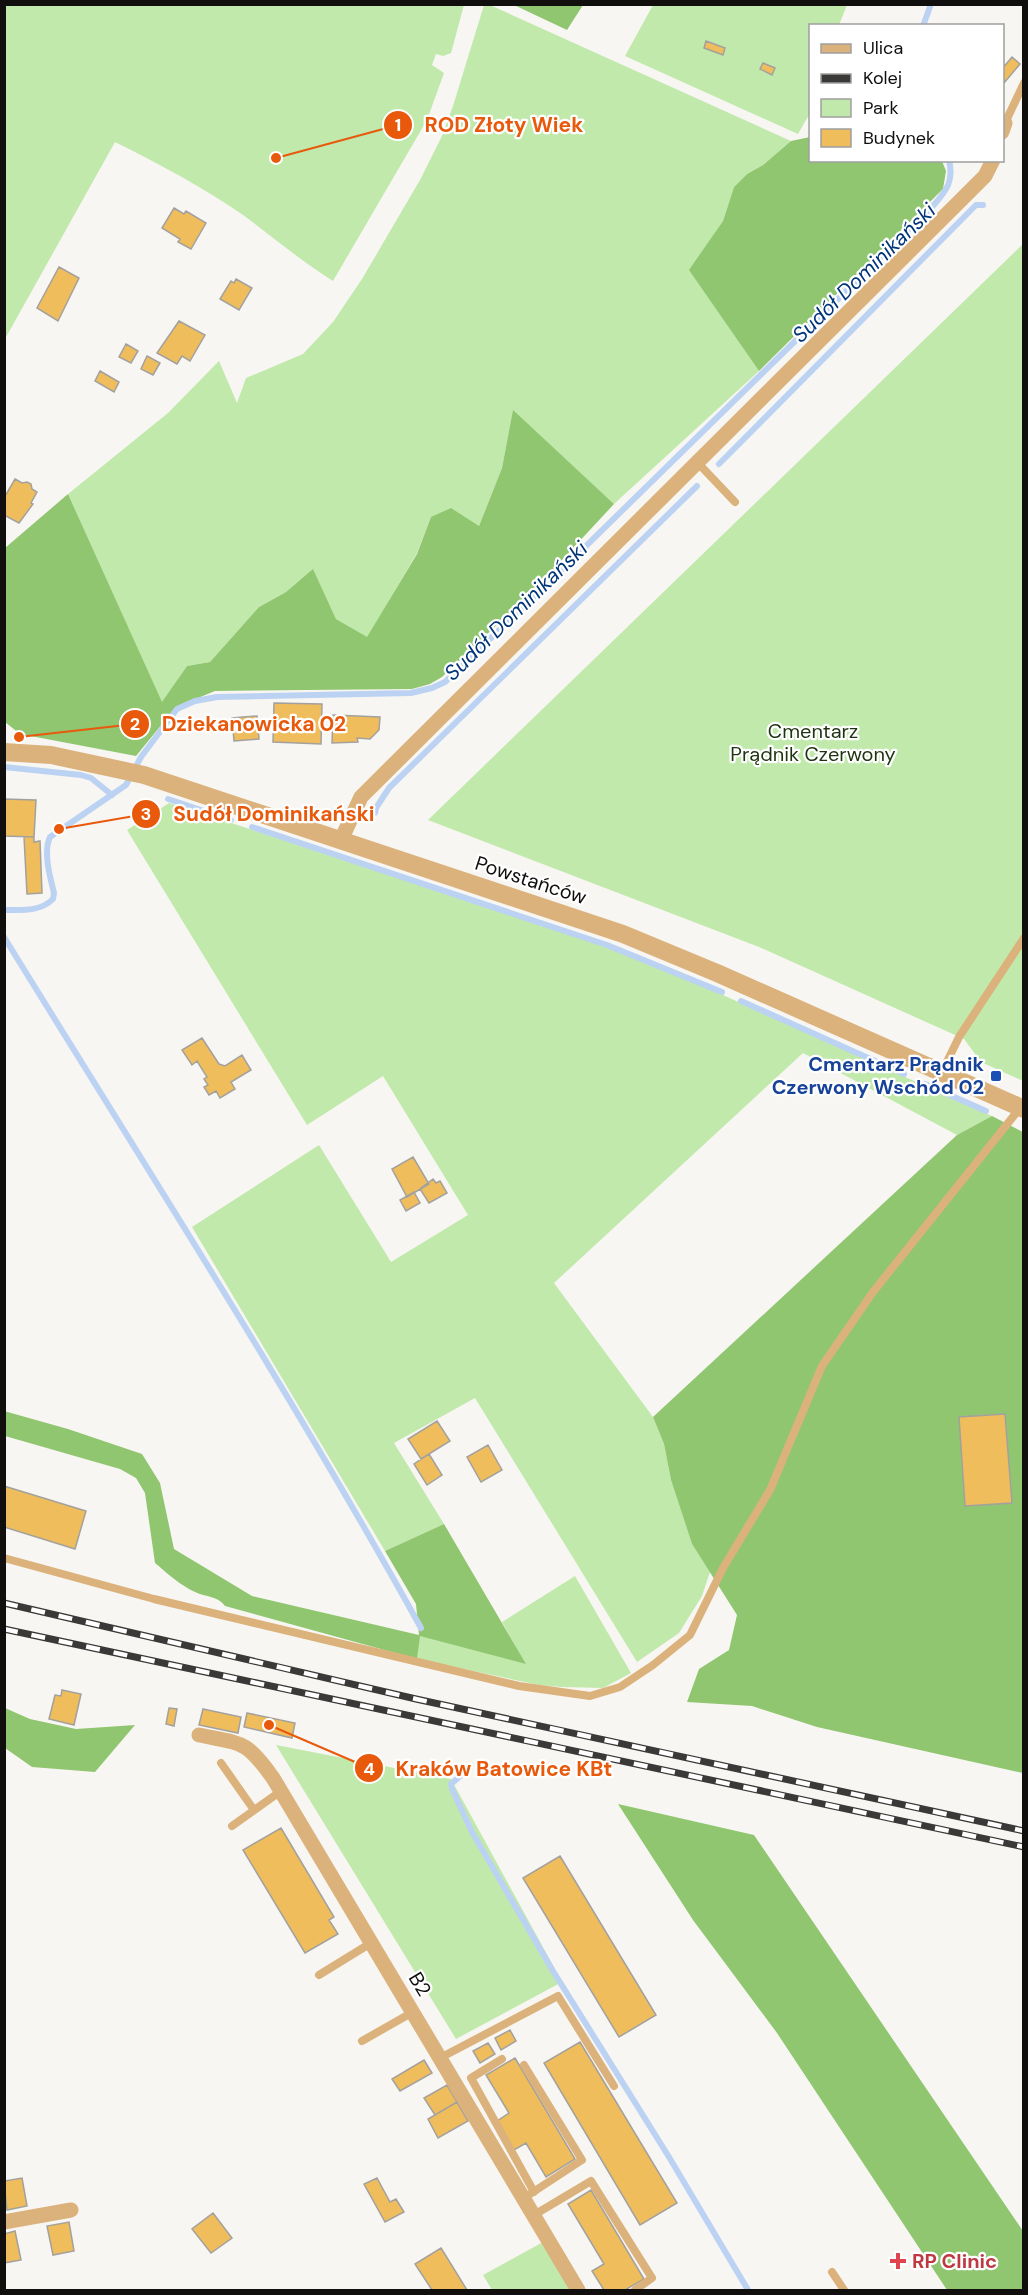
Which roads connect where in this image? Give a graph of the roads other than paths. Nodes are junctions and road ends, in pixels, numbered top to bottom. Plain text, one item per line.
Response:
1 (1023, 83) edge
2 (1004, 128) edge
3 (992, 162) edge
4 (698, 462) junction
5 (735, 502) dead end
6 (4, 752) edge
7 (341, 840) junction
8 (1023, 938) edge
9 (942, 1074) junction
10 (1022, 1109) edge
11 (4, 1558) edge
12 (199, 1735) dead end
13 (221, 1763) dead end
14 (280, 1791) junction
15 (254, 1810) junction
16 (232, 1826) dead end
17 (371, 1943) junction
18 (319, 1975) dead end
19 (413, 2012) junction
20 (362, 2041) dead end
21 (440, 2058) junction
22 (502, 2059) dead end
23 (524, 2065) dead end
24 (614, 2086) dead end
25 (529, 2195) junction
26 (70, 2210) dead end
27 (534, 2215) junction
28 (4, 2222) edge
29 (832, 2272) dead end
30 (579, 2290) edge
31 (635, 2290) edge
32 (844, 2290) edge

1 - 2 lane
3 - 4 street
4 - 5 lane
4 - 7 street
6 - 7 street, Powstańców
7 - 9 street, Powstańców
8 - 9 lane
9 - 10 street, Powstańców
10 - 11 lane
12 - 14 street, B2
13 - 15 lane
14 - 15 lane
14 - 17 street, B2
15 - 16 lane
17 - 18 lane
17 - 19 street, B2
19 - 20 lane
19 - 21 street, B2
21 - 24 lane
21 - 25 street, B2
22 - 25 lane
23 - 25 lane
25 - 27 street, B2
26 - 28 street
27 - 30 street, B2
27 - 31 lane
29 - 32 lane

